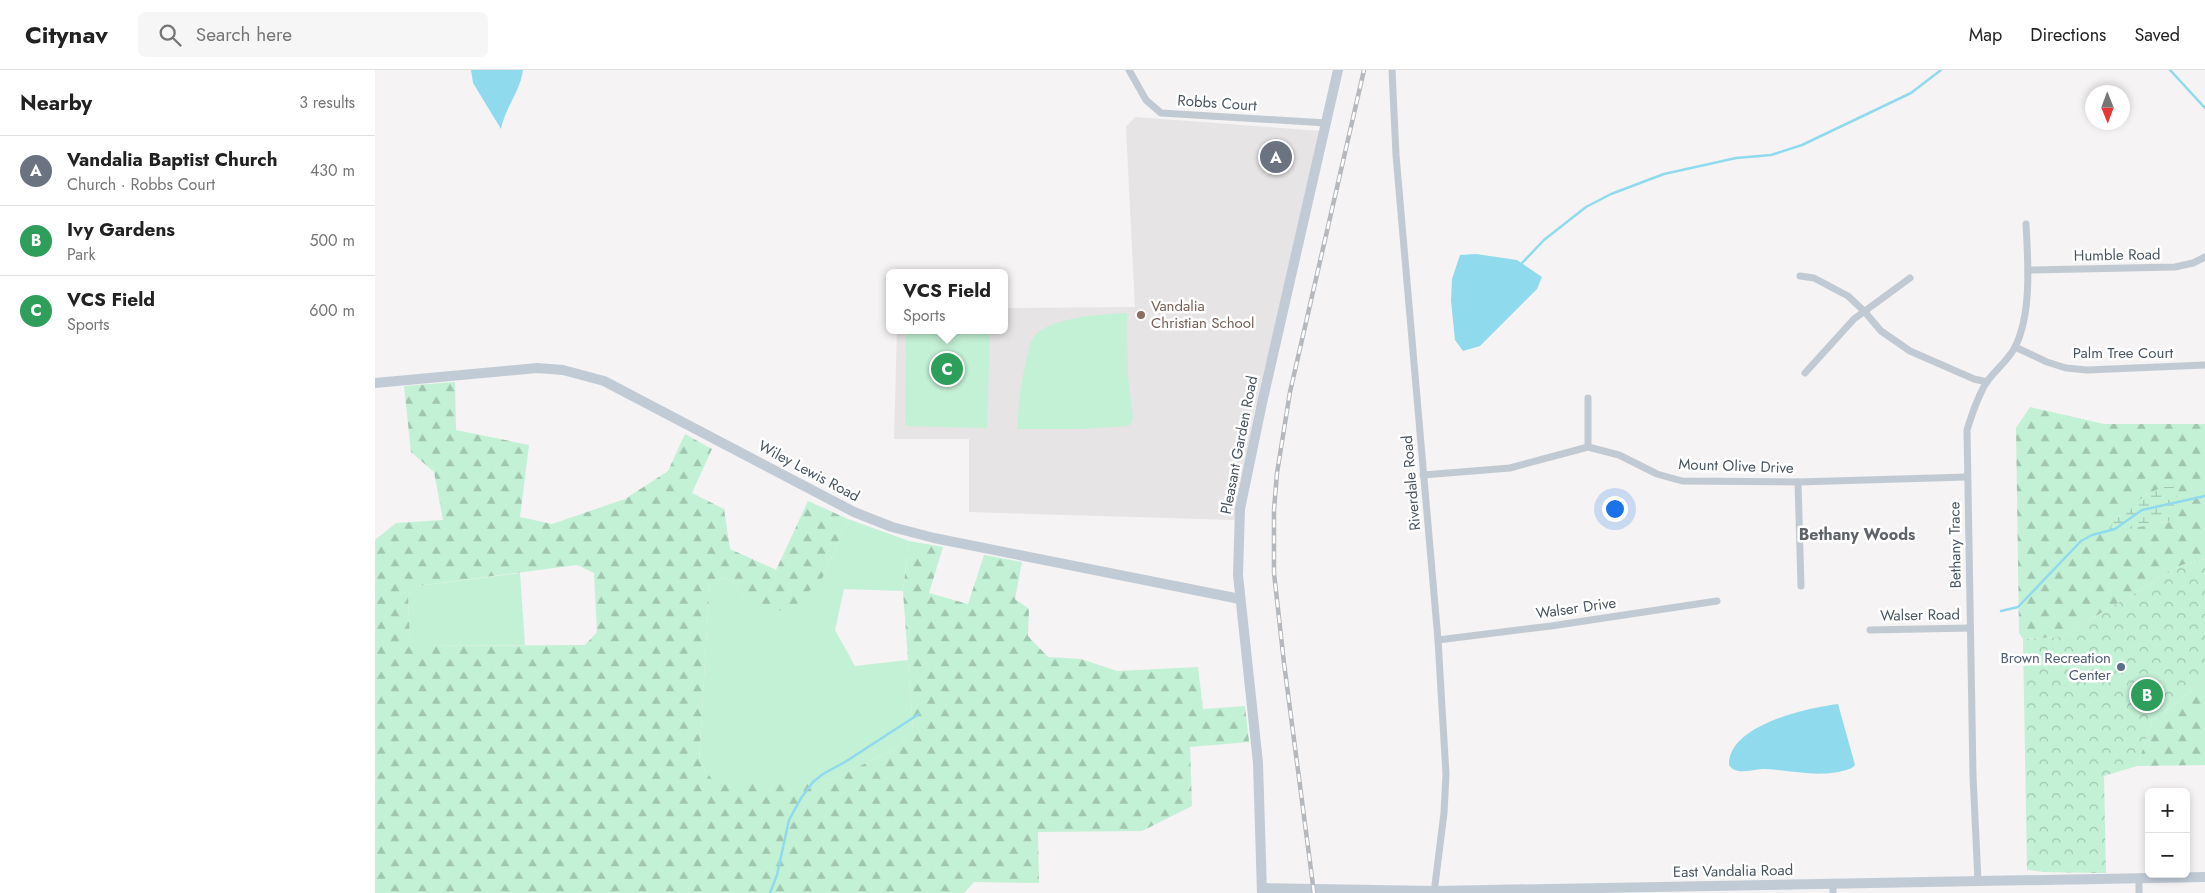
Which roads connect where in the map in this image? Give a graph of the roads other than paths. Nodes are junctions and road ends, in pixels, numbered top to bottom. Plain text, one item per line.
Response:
1 (1129, 70) edge
2 (1339, 70) edge
3 (1391, 70) edge
4 (1326, 123) junction
5 (2026, 224) dead end
6 (2205, 257) edge
7 (2028, 270) junction
8 (1800, 276) dead end
9 (1910, 278) dead end
10 (1864, 311) junction
11 (2015, 347) junction
12 (2205, 365) edge
13 (1805, 372) dead end
14 (1987, 382) junction
15 (375, 383) edge
16 (1588, 398) dead end
17 (1588, 448) junction
18 (1423, 474) junction
19 (1967, 477) junction
20 (1798, 482) junction
21 (1801, 586) dead end
22 (1240, 599) junction
23 (1717, 601) dead end
24 (1970, 628) junction
25 (1870, 630) dead end
26 (1438, 640) junction
27 (2205, 877) edge
28 (2139, 879) junction
29 (1978, 881) junction
30 (1833, 888) edge
31 (1262, 890) edge
32 (1434, 892) edge
33 (2139, 893) edge

1 - 4 street, Robbs Court
2 - 4 street, Pleasant Garden Road
3 - 18 street, Riverdale Road
4 - 22 street, Pleasant Garden Road
5 - 7 street, Bethany Trace
6 - 7 street, Humble Road
7 - 11 street, Bethany Trace
8 - 10 street
9 - 10 street
10 - 13 street
10 - 14 street
11 - 12 street, Palm Tree Court
11 - 14 street, Bethany Trace
14 - 19 street, Bethany Trace
15 - 22 street, Wiley Lewis Road
16 - 17 street
17 - 18 street, Mount Olive Drive
17 - 20 street, Mount Olive Drive
18 - 26 street, Riverdale Road
19 - 20 street, Mount Olive Drive
19 - 24 street, Bethany Trace
20 - 21 street
22 - 31 street, Pleasant Garden Road
23 - 26 street, Walser Drive
24 - 25 street, Walser Road
24 - 29 street, Bethany Trace
26 - 32 street, Riverdale Road
27 - 28 street, East Vandalia Road
28 - 29 street, East Vandalia Road
28 - 33 street
29 - 30 street, East Vandalia Road
30 - 32 street, East Vandalia Road
31 - 32 street, East Vandalia Road

